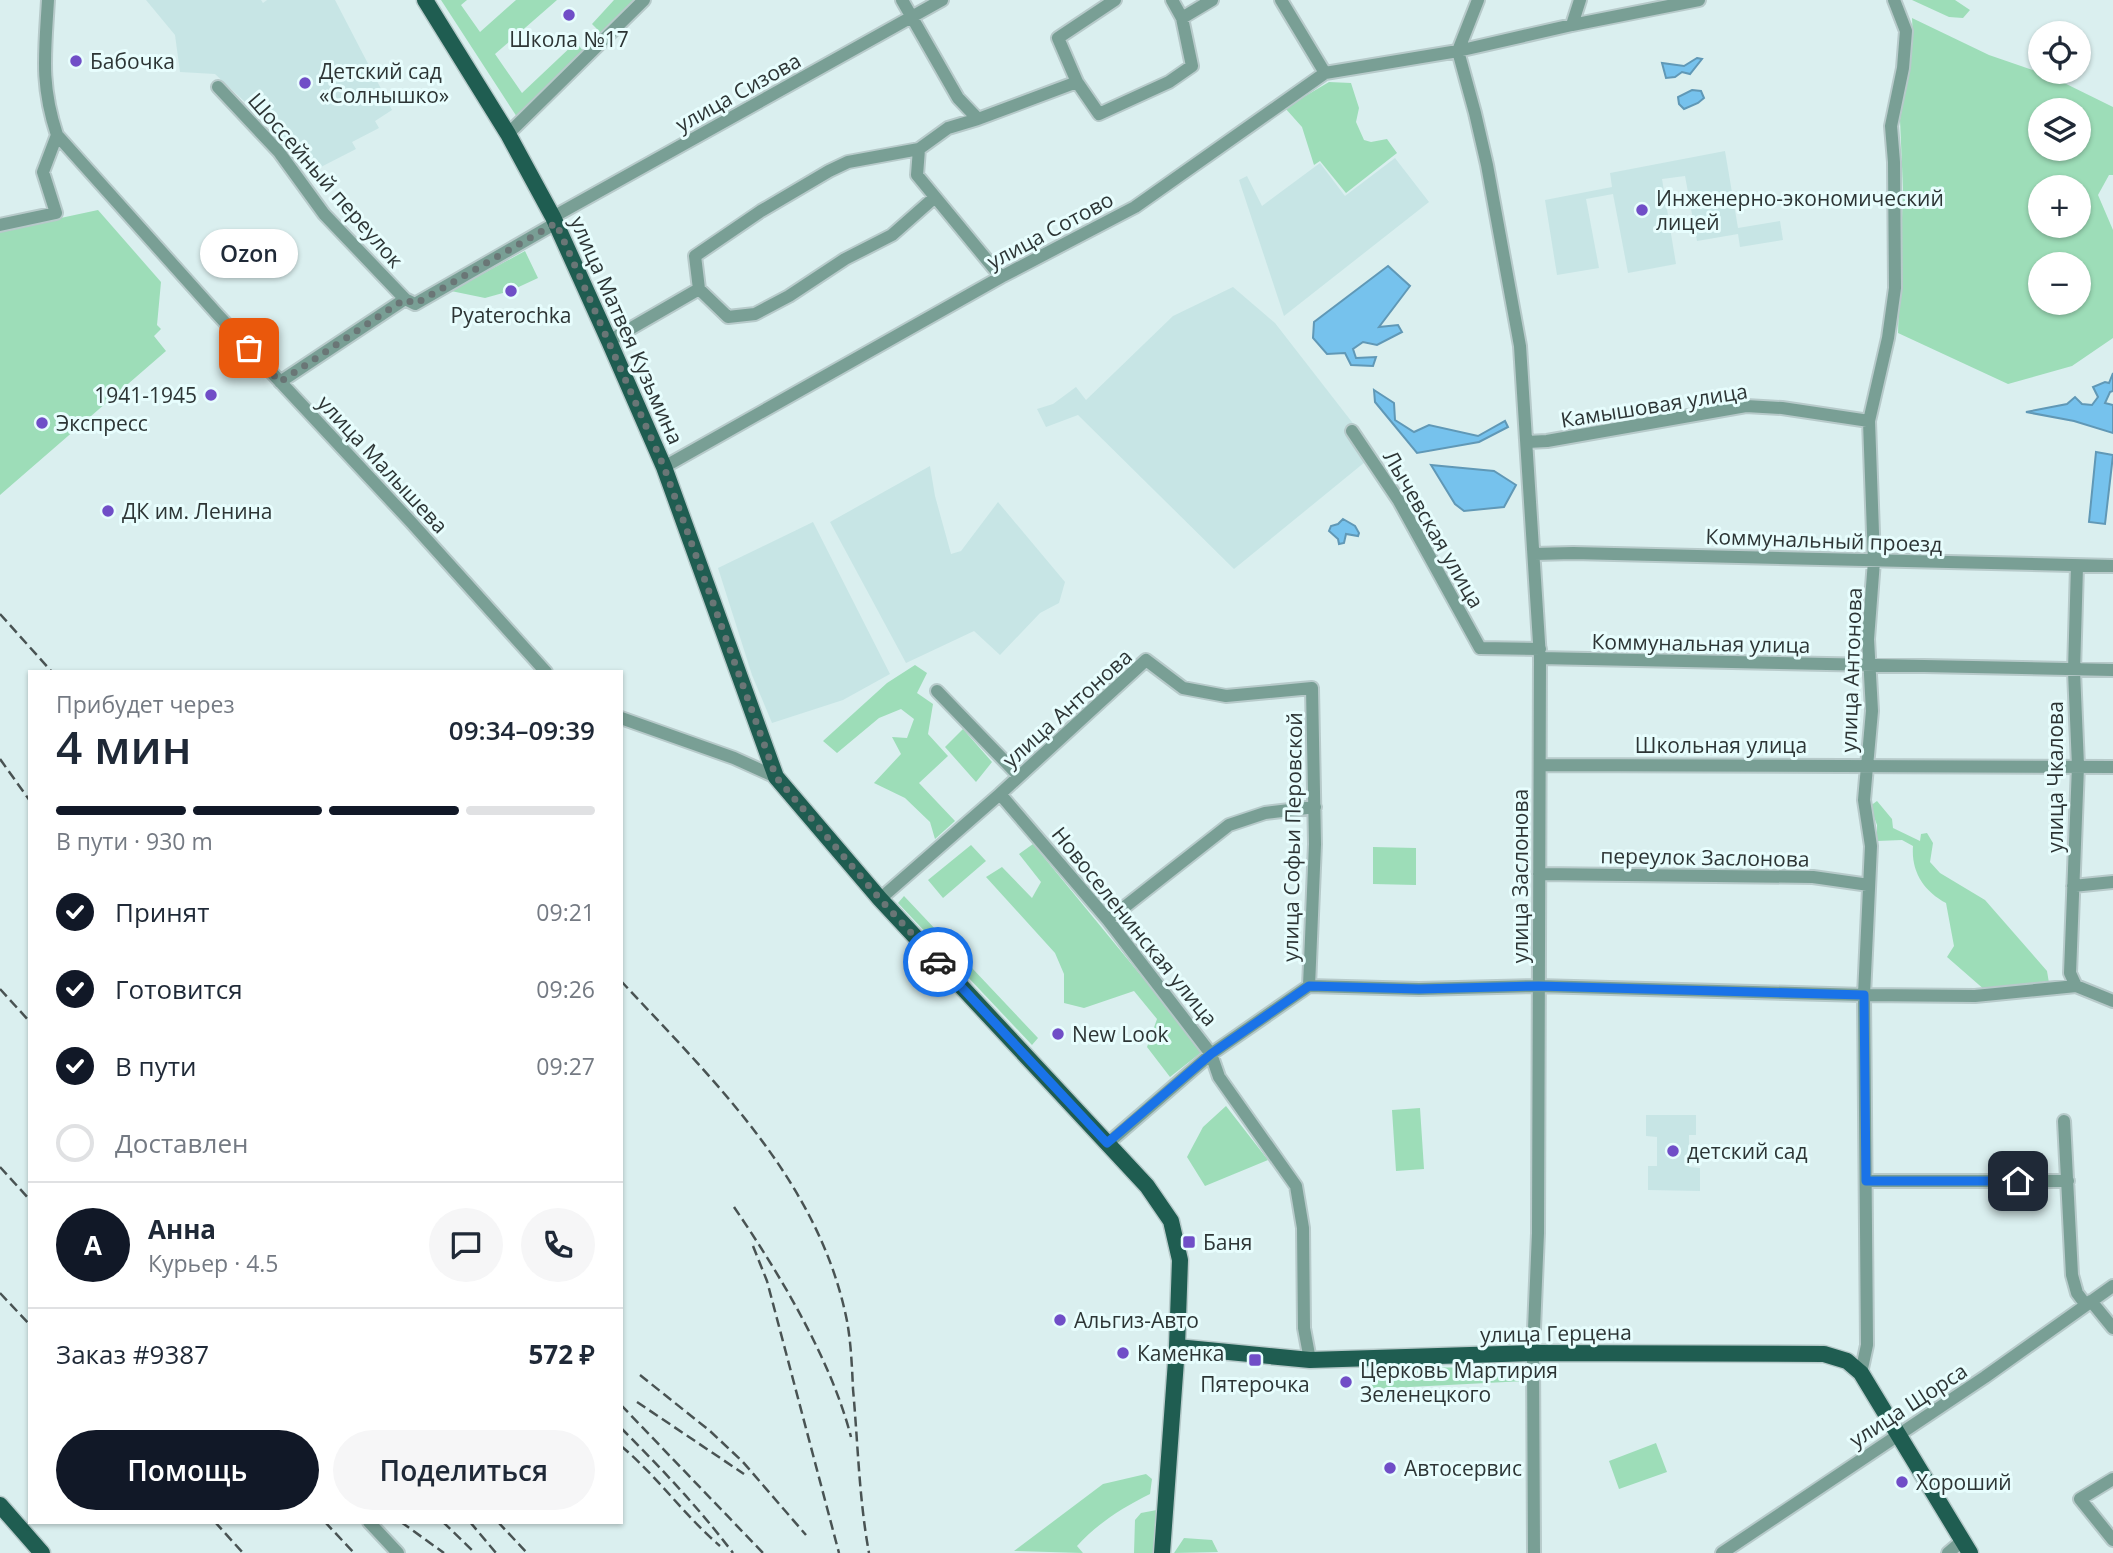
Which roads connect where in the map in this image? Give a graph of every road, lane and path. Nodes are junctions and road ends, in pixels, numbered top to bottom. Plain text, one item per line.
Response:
1 (48, 0) edge
2 (425, 0) edge
3 (644, 0) edge
4 (902, 0) edge
5 (942, 0) edge
6 (1115, 0) edge
7 (1172, 0) edge
8 (1212, 0) edge
9 (1281, 0) edge
10 (1478, 0) edge
11 (1580, 0) edge
12 (1699, 0) edge
13 (1894, 0) edge
14 (912, 17) junction
15 (1182, 18) junction
16 (1572, 24) junction
17 (1458, 51) junction
18 (1325, 73) junction
19 (1077, 82) junction
20 (218, 87) dead end
21 (978, 119) junction
22 (508, 134) junction
23 (57, 135) junction
24 (919, 149) junction
25 (935, 197) junction
26 (555, 220) junction
27 (0, 225) edge
28 (1000, 277) junction
29 (699, 289) junction
30 (405, 299) junction
31 (609, 341) junction
32 (280, 382) junction
33 (1870, 421) junction
34 (1352, 431) dead end
35 (1527, 442) junction
36 (664, 467) junction
37 (1535, 554) junction
38 (1874, 561) junction
39 (2077, 566) junction
40 (2113, 566) edge
41 (1480, 648) joint
42 (1540, 654) junction
43 (1870, 667) junction
44 (544, 670) edge
45 (2113, 670) edge
46 (2074, 671) junction
47 (1312, 688) joint
48 (937, 691) dead end
49 (623, 719) edge
50 (1867, 764) junction
51 (1540, 765) junction
52 (2078, 766) junction
53 (2113, 767) edge
54 (1020, 776) junction
55 (776, 777) junction
56 (1000, 794) junction
57 (1315, 807) junction
58 (1539, 874) junction
59 (2113, 882) edge
60 (1869, 885) junction
61 (2073, 886) junction
62 (880, 899) junction
63 (1108, 920) junction
64 (1309, 986) junction
65 (1538, 986) junction
66 (2076, 986) junction
67 (1864, 995) junction
68 (2112, 1003) edge
69 (1211, 1054) junction
70 (2064, 1121) dead end
71 (1107, 1143) junction
72 (1866, 1181) junction
73 (2068, 1181) junction
74 (2113, 1286) edge
75 (2088, 1303) junction
76 (2113, 1328) edge
77 (1177, 1347) junction
78 (1533, 1353) junction
79 (1310, 1360) junction
80 (1861, 1373) junction
81 (1899, 1433) junction
82 (2113, 1479) edge
83 (0, 1505) edge
84 (371, 1524) edge
85 (2113, 1540) edge
86 (1966, 1547) edge
87 (42, 1553) edge
88 (398, 1553) edge
89 (1162, 1553) edge
90 (1534, 1553) edge
91 (1722, 1553) edge
92 (1948, 1553) edge

1 - 23 street, улица Малышева
2 - 22 main road, улица Матвея Кузьмина
3 - 22 street
4 - 14 street
5 - 14 street, улица Сизова
6 - 19 street
7 - 15 street
8 - 15 street
9 - 18 street
10 - 17 street
11 - 16 street
12 - 16 street, улица Сотово
13 - 33 street, улица Антонова
14 - 21 street
14 - 26 street, улица Сизова
15 - 19 street
16 - 17 street, улица Сотово
17 - 18 street, улица Сотово
17 - 35 street, улица Заслонова
18 - 28 street, улица Сотово
19 - 21 street
20 - 30 street, Шоссейный переулок
21 - 24 street
22 - 26 main road, улица Матвея Кузьмина
23 - 27 street
23 - 32 street, улица Малышева
24 - 25 street
24 - 29 street
25 - 28 street
25 - 29 street
26 - 30 street, улица Сизова
26 - 31 main road, улица Матвея Кузьмина
28 - 36 street, улица Сотово
29 - 31 street
30 - 32 street
31 - 36 main road, улица Матвея Кузьмина
32 - 44 street, улица Малышева
33 - 35 street, Камышовая улица
33 - 38 street, улица Антонова
34 - 41 street, Лычевская улица
35 - 37 street, улица Заслонова
36 - 55 main road, улица Матвея Кузьмина
37 - 38 street, Коммунальный проезд
37 - 42 street, улица Заслонова
38 - 39 street, Коммунальный проезд
38 - 43 street, улица Антонова
39 - 40 street, Коммунальный проезд
39 - 46 street, улица Чкалова
41 - 42 street, Коммунальная улица
42 - 43 street, Коммунальная улица
42 - 51 street, улица Заслонова
43 - 46 street, Коммунальная улица
43 - 50 street, улица Антонова
45 - 46 street, Коммунальная улица
46 - 52 street, улица Чкалова
47 - 54 street, улица Антонова
47 - 57 street, улица Софьи Перовской
48 - 54 street
49 - 55 street
50 - 51 street, Школьная улица
50 - 52 street, Школьная улица
50 - 60 street, улица Антонова
51 - 58 street, улица Заслонова
52 - 53 street, Школьная улица
52 - 61 street, улица Чкалова
54 - 56 street, улица Антонова
55 - 62 main road
56 - 62 street, улица Антонова
56 - 63 street, Новоселенинская улица
57 - 63 street
57 - 64 street, улица Софьи Перовской
58 - 60 street, переулок Заслонова
58 - 65 street, улица Заслонова
59 - 61 street
60 - 67 street, улица Антонова
61 - 66 street, улица Чкалова
62 - 71 main road
63 - 69 street, Новоселенинская улица
64 - 65 street
64 - 69 street
65 - 67 street
65 - 78 street, улица Заслонова
66 - 67 street
66 - 68 street
67 - 72 street, улица Антонова
69 - 71 street
69 - 79 street, Новоселенинская улица
70 - 73 street
71 - 77 main road
72 - 73 street
72 - 80 street, улица Антонова
73 - 75 street
74 - 75 street, улица Щорса
75 - 76 street
75 - 81 street, улица Щорса
77 - 79 main road, улица Герцена
77 - 89 main road
78 - 79 main road, улица Герцена
78 - 80 main road, улица Герцена
78 - 90 street, улица Заслонова
80 - 81 main road, улица Герцена
81 - 86 main road, улица Герцена
81 - 91 street, улица Щорса
82 - 85 street
83 - 87 main road
84 - 88 street
86 - 92 street

